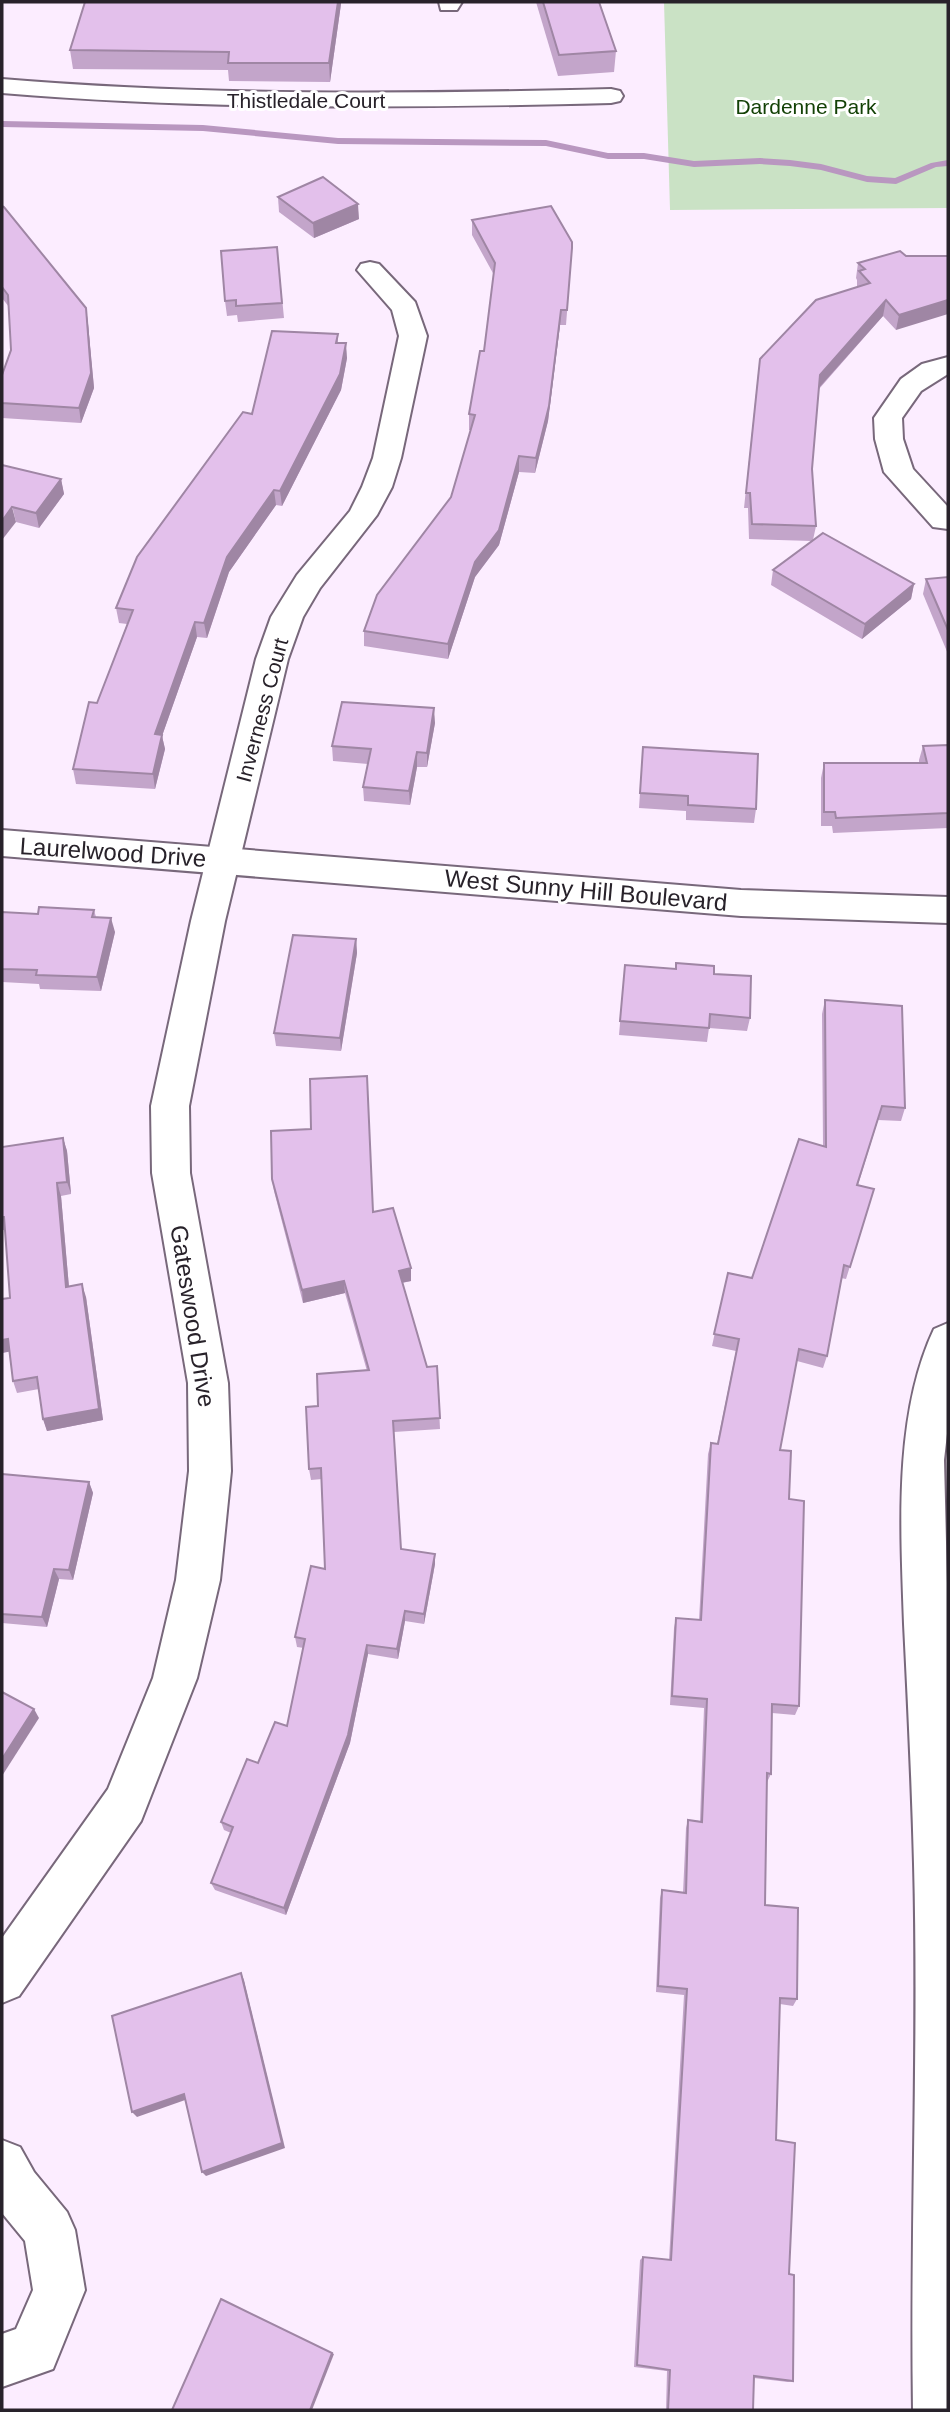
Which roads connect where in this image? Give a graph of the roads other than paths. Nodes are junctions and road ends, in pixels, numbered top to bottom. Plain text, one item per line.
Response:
1 (2, 86) edge
2 (611, 96) dead end
3 (370, 270) dead end
4 (948, 365) edge
5 (944, 520) dead end
6 (2, 843) edge
7 (225, 860) junction
8 (948, 910) edge
9 (948, 1341) edge
10 (943, 1866) edge
11 (2, 1979) edge
12 (2, 2165) edge
13 (2, 2360) edge
14 (940, 2410) edge

1 - 2 street, Thistledale Court
3 - 7 street, Inverness Court
4 - 5 street
6 - 7 street, Laurelwood Drive
7 - 8 street, West Sunny Hill Boulevard
7 - 11 street, Gateswood Drive
9 - 10 street
10 - 14 street
12 - 13 street

